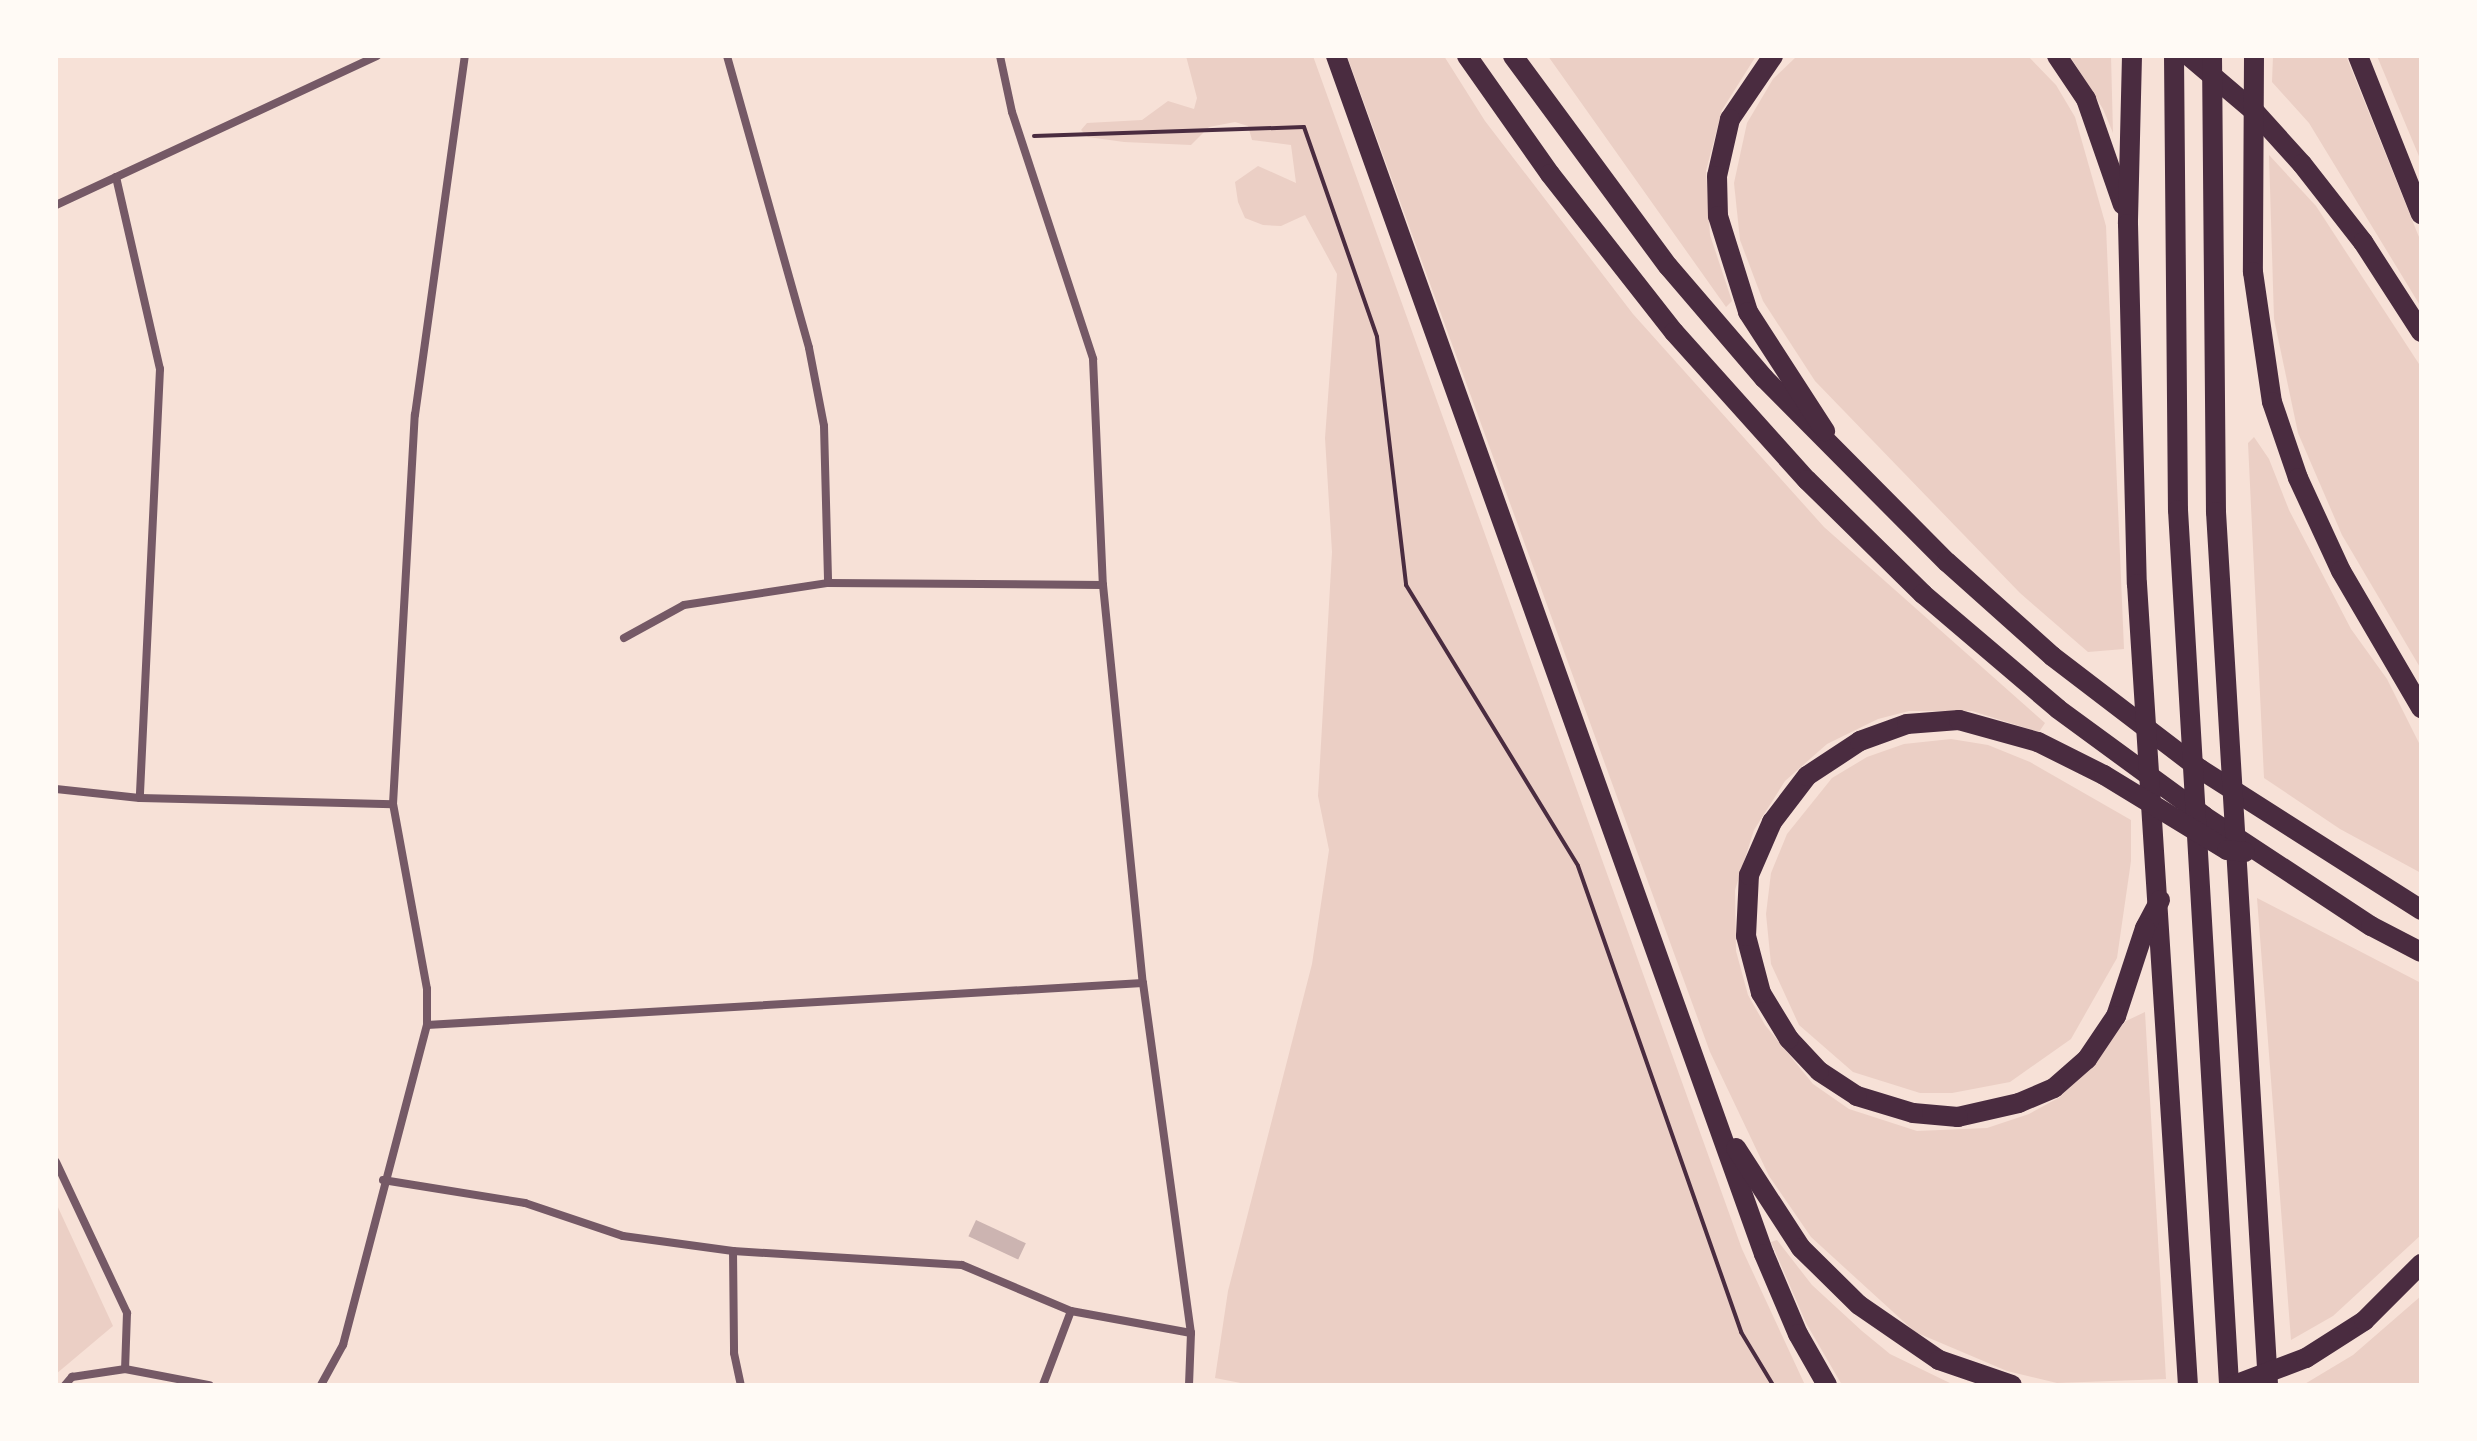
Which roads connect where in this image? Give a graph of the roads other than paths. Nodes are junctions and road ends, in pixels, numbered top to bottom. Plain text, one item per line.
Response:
1 (377, 56) edge
2 (465, 56) edge
3 (727, 56) edge
4 (1000, 56) edge
5 (1336, 56) edge
6 (1467, 56) edge
7 (1513, 56) edge
8 (1773, 56) edge
9 (2057, 56) edge
10 (2132, 56) edge
11 (2174, 56) edge
12 (2189, 56) edge
13 (2212, 56) edge
14 (2254, 56) edge
15 (2358, 56) edge
16 (116, 177) junction
17 (56, 205) edge
18 (2421, 214) edge
19 (2128, 224) junction
20 (2421, 332) edge
21 (1829, 438) junction
22 (828, 583) junction
23 (1103, 585) junction
24 (624, 638) dead end
25 (2421, 708) edge
26 (56, 789) edge
27 (140, 798) junction
28 (393, 804) junction
29 (2258, 854) junction
30 (2160, 900) junction
31 (2421, 910) edge
32 (2421, 952) edge
33 (1143, 983) junction
34 (427, 1025) junction
35 (1713, 1110) junction
36 (56, 1162) edge
37 (383, 1180) junction
38 (733, 1251) junction
39 (2421, 1264) edge
40 (1071, 1311) junction
41 (1191, 1333) junction
42 (125, 1369) junction
43 (65, 1385) edge
44 (209, 1385) edge
45 (321, 1385) edge
46 (741, 1385) edge
47 (1043, 1385) edge
48 (1189, 1385) edge
49 (1827, 1385) edge
50 (2012, 1385) edge
51 (2188, 1385) edge
52 (2232, 1385) edge
53 (2268, 1385) edge

1 - 16 street
2 - 28 street
3 - 22 street
4 - 23 street
5 - 35 highway
6 - 29 highway
7 - 21 highway
8 - 21 highway
9 - 19 highway
10 - 19 highway
11 - 52 highway
12 - 20 highway
13 - 53 highway
14 - 25 highway
15 - 18 highway
16 - 17 street
16 - 27 street
19 - 30 highway
21 - 31 highway
22 - 23 street
22 - 24 street
23 - 33 street
26 - 27 street
27 - 28 street
28 - 34 street
29 - 30 highway
29 - 32 highway
30 - 51 highway
33 - 34 street
33 - 41 street
34 - 37 street
35 - 49 highway
35 - 50 highway
36 - 42 street
37 - 38 street
37 - 45 street
38 - 40 street
38 - 46 street
39 - 52 highway
40 - 41 street
40 - 47 street
41 - 48 street
42 - 43 street
42 - 44 street

